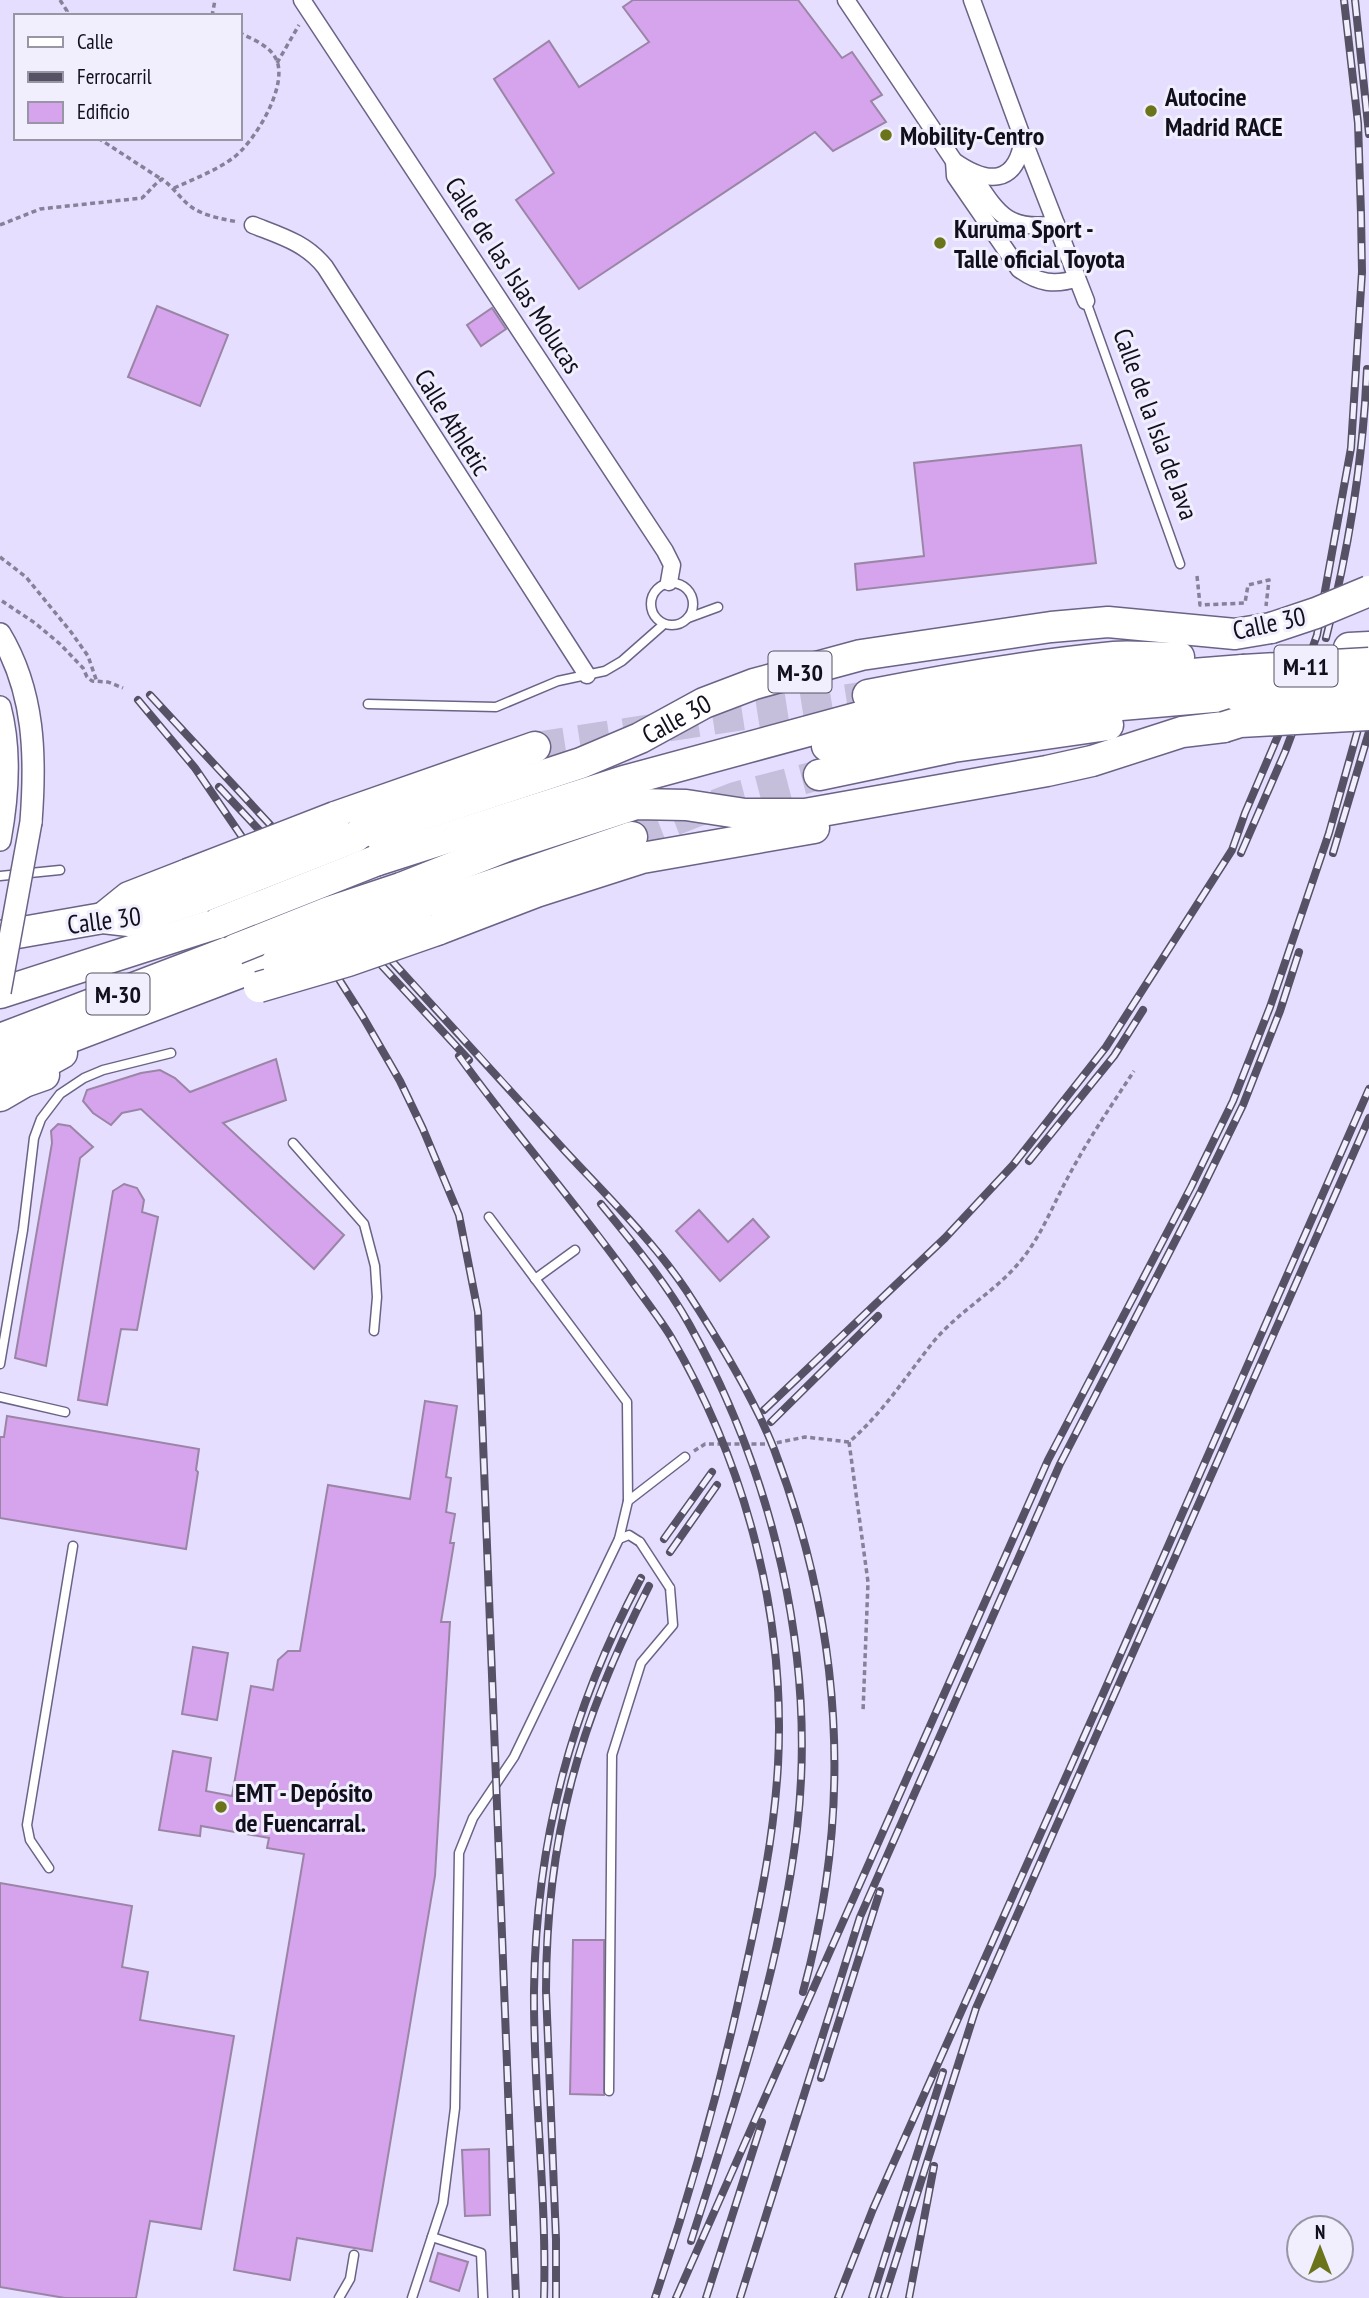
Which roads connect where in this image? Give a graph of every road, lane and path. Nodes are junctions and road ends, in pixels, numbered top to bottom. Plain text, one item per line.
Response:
1 (302, 0) edge
2 (846, 0) edge
3 (972, 0) edge
4 (303, 20) dead end
5 (242, 34) edge
6 (277, 63) junction
7 (1023, 139) junction
8 (102, 140) edge
9 (954, 161) junction
10 (971, 173) junction
11 (162, 179) junction
12 (174, 188) junction
13 (1056, 224) junction
14 (0, 225) edge
15 (253, 225) joint
16 (1077, 278) junction
17 (1086, 301) joint
18 (0, 557) edge
19 (1180, 564) dead end
20 (1197, 576) dead end
21 (669, 582) junction
22 (1369, 591) edge
23 (2, 601) dead end
24 (718, 607) dead end
25 (688, 618) junction
26 (664, 624) junction
27 (0, 634) edge
28 (1362, 653) edge
29 (587, 675) junction
30 (1240, 677) junction
31 (97, 682) junction
32 (123, 688) dead end
33 (1369, 689) edge
34 (860, 697) tunnel mouth
35 (1369, 698) edge
36 (368, 704) dead end
37 (1369, 706) edge
38 (0, 707) edge
39 (1369, 715) edge
40 (1369, 723) edge
41 (535, 747) tunnel mouth
42 (1079, 764) junction
43 (819, 775) tunnel mouth
44 (636, 804) junction
45 (1, 834) edge
46 (632, 836) tunnel mouth
47 (357, 841) junction
48 (60, 870) dead end
49 (0, 876) edge
50 (205, 901) junction
51 (419, 909) junction
52 (0, 936) edge
53 (255, 969) junction
54 (0, 993) edge
55 (0, 1040) edge
56 (171, 1053) dead end
57 (0, 1064) edge
58 (1134, 1070) dead end
59 (12, 1089) edge
60 (293, 1143) dead end
61 (489, 1217) dead end
62 (575, 1250) dead end
63 (535, 1279) junction
64 (374, 1331) dead end
65 (0, 1364) edge
66 (0, 1397) edge
67 (65, 1412) dead end
68 (849, 1442) junction
69 (685, 1457) joint
70 (628, 1501) junction
71 (619, 1539) junction
72 (73, 1546) dead end
73 (863, 1713) dead end
74 (49, 1868) dead end
75 (609, 2091) dead end
76 (432, 2237) junction
77 (354, 2255) dead end
78 (339, 2298) edge
79 (412, 2298) edge
80 (483, 2298) edge

1 - 21 street, Calle de las Islas Molucas
2 - 9 street
3 - 7 street
4 - 6 path
5 - 6 path
6 - 12 path
7 - 10 street
7 - 13 street
8 - 11 path
9 - 10 street
9 - 16 street
10 - 13 street
11 - 12 path
11 - 14 path
12 - 15 path
13 - 16 street
15 - 29 street, Calle Athletic
16 - 17 street
17 - 19 lane, Calle de la Isla de Java
18 - 31 path
20 - 30 path
21 - 25 lane
21 - 26 lane
22 - 30 highway, Calle 30 / M-30, bridge
23 - 31 path
24 - 25 lane
25 - 26 lane
26 - 29 lane
27 - 54 street, bridge
28 - 30 highway, M-11, bridge
29 - 36 lane
30 - 33 highway, bridge
30 - 34 highway
30 - 35 highway
30 - 37 highway
30 - 39 highway, bridge
30 - 40 highway, Calle 30 / M-30
30 - 42 highway, Calle 30 / M-30
30 - 43 highway
30 - 44 highway
30 - 47 highway
30 - 47 highway, Calle 30 / M-30
31 - 32 path
38 - 45 street
41 - 47 highway
42 - 44 highway, Calle 30 / M-30
42 - 51 highway
44 - 51 highway, Calle 30 / M-30
46 - 51 highway
47 - 50 highway, bridge
47 - 50 highway
48 - 49 lane
50 - 52 highway, Calle 30
50 - 54 highway
51 - 53 highway, bridge
51 - 53 highway, Calle 30 / M-30, bridge
53 - 55 highway, Calle 30 / M-30
53 - 57 highway
53 - 59 highway
56 - 65 lane
58 - 68 path
60 - 64 lane
61 - 63 lane
62 - 63 lane
63 - 70 lane
66 - 67 lane
68 - 69 path
68 - 73 path
69 - 70 lane
70 - 71 lane
71 - 75 lane, bridge
71 - 76 lane
72 - 74 lane
76 - 79 lane
76 - 80 lane
77 - 78 lane

